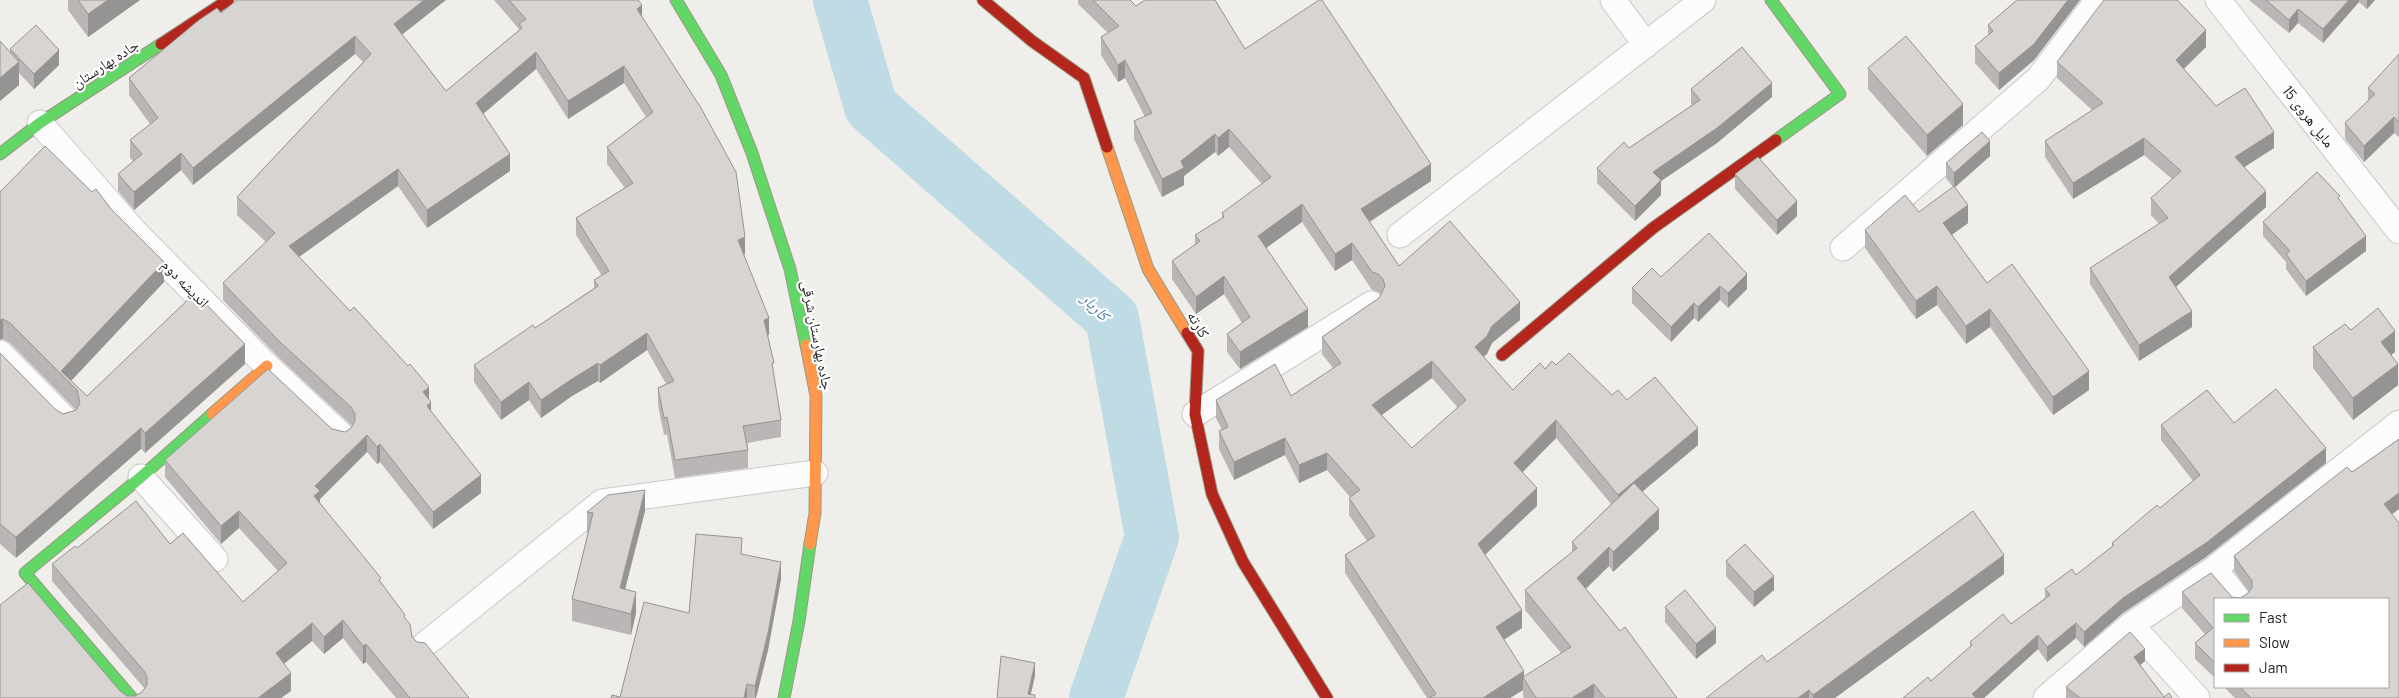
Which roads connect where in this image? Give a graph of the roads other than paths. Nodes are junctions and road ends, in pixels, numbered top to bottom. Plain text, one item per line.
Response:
1 (228, 0) edge
2 (676, 0) edge
3 (983, 0) edge
4 (1612, 0) edge
5 (1703, 0) edge
6 (1771, 0) edge
7 (2098, 0) edge
8 (2218, 0) edge
9 (1646, 45) junction
10 (40, 122) junction
11 (0, 154) edge
12 (2399, 232) edge
13 (1400, 235) dead end
14 (1842, 248) dead end
15 (1371, 304) edge
16 (0, 353) edge
17 (1502, 356) dead end
18 (267, 366) junction
19 (1195, 414) junction
20 (66, 420) edge
21 (2399, 423) edge
22 (342, 435) edge
23 (815, 473) junction
24 (141, 477) junction
25 (215, 559) dead end
26 (2214, 569) junction
27 (2237, 598) edge
28 (2131, 625) junction
29 (423, 646) edge
30 (132, 698) edge
31 (784, 698) edge
32 (1327, 698) edge
33 (2046, 698) edge
34 (2197, 698) edge

1 - 10 street, جاده بهارستان
2 - 23 street, جاده بهارستان شرقی
3 - 19 street, کارته
4 - 9 street
5 - 9 street
6 - 17 street
7 - 14 street
8 - 12 street, مایل هروی 15
9 - 13 street
10 - 11 street, جاده بهارستان
10 - 18 street, اندیشه دوم
15 - 19 street
16 - 20 street
18 - 22 street, اندیشه دوم
18 - 24 street
19 - 32 street, کارته
21 - 26 street
23 - 29 street
23 - 31 street, جاده بهارستان شرقی
24 - 25 street
24 - 30 street
26 - 27 street
26 - 28 street
28 - 33 street
28 - 34 street

